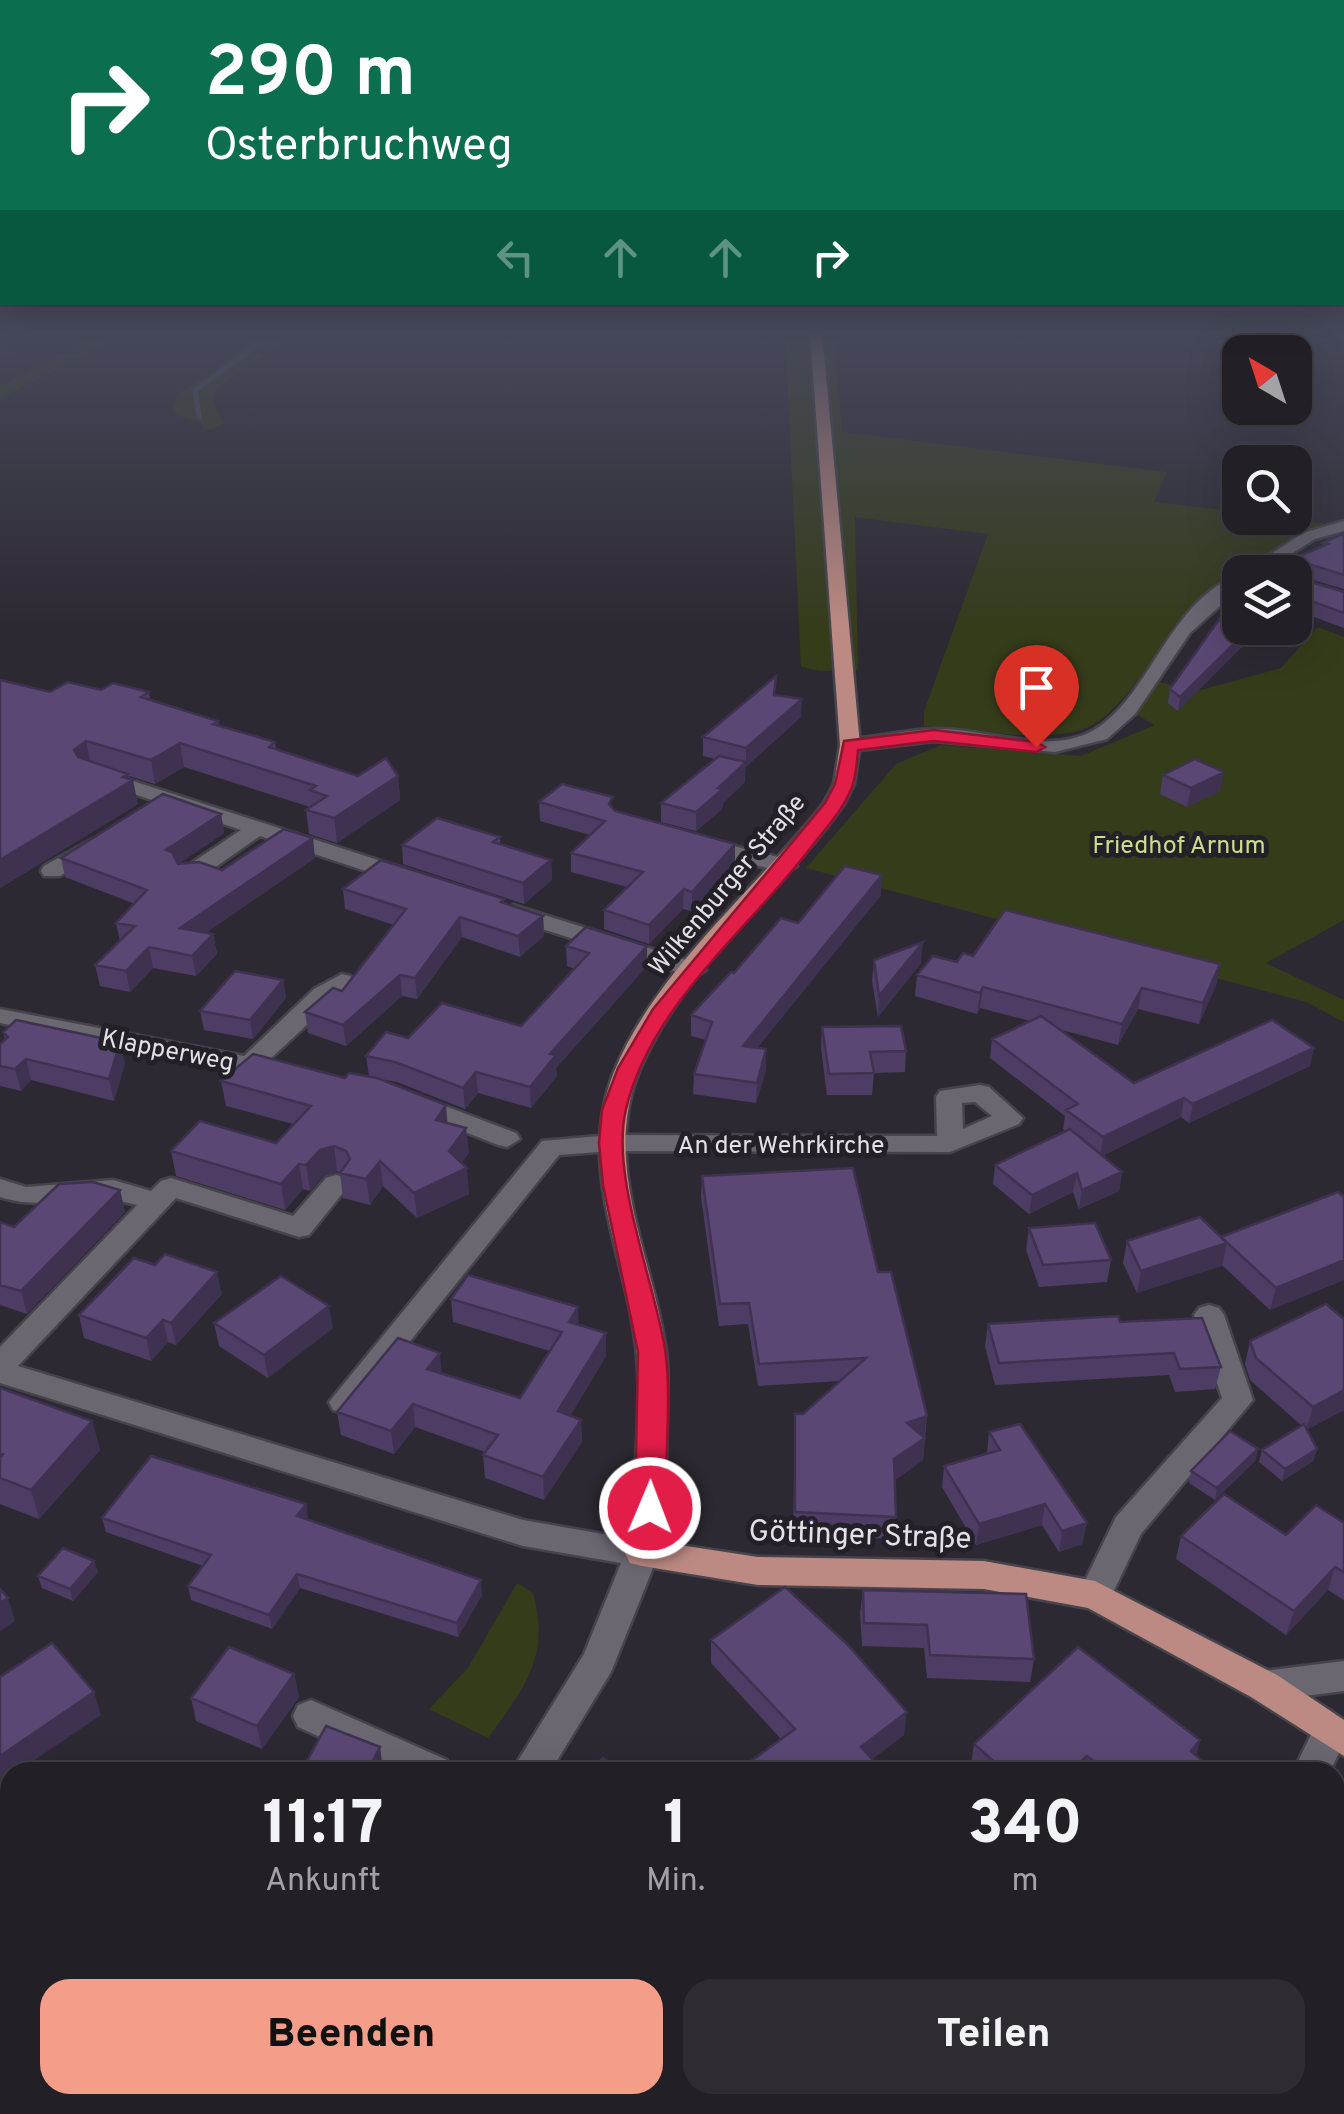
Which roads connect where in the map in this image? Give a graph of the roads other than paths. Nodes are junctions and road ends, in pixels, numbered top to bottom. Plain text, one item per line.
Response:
1 (825, 431) edge
2 (1343, 525) edge
3 (1281, 555) edge
4 (1222, 599) edge
5 (850, 744) junction
6 (93, 774) edge
7 (168, 798) junction
8 (258, 828) junction
9 (677, 837) edge
10 (786, 866) junction
11 (52, 870) dead end
12 (189, 875) edge
13 (427, 884) edge
14 (484, 902) edge
15 (694, 970) junction
16 (342, 981) dead end
17 (4, 1021) edge
18 (250, 1065) junction
19 (308, 1076) edge
20 (387, 1092) edge
21 (506, 1139) dead end
22 (611, 1143) junction
23 (950, 1144) dead end
24 (336, 1184) edge
25 (0, 1188) edge
26 (157, 1202) junction
27 (1210, 1315) dead end
28 (0, 1369) edge
29 (344, 1402) edge
30 (642, 1553) junction
31 (1095, 1595) junction
32 (1344, 1676) edge
33 (1264, 1686) junction
34 (310, 1716) dead end
35 (1337, 1736) edge
36 (412, 1762) edge
37 (536, 1762) edge
38 (1319, 1762) edge

1 - 5 main road, Wilkenburger Straße
2 - 3 street
4 - 5 street
5 - 10 main road, Wilkenburger Straße
6 - 7 street
7 - 8 street
7 - 11 street
8 - 12 street
8 - 13 street
9 - 10 street
10 - 15 main road, Wilkenburger Straße
14 - 15 street
15 - 22 main road, Wilkenburger Straße
16 - 18 street
17 - 18 street, Klapperweg
18 - 19 street, Klapperweg
20 - 21 street
22 - 23 street, An der Wehrkirche
22 - 29 street
22 - 30 main road, Wilkenburger Straße
24 - 26 street
25 - 26 street
26 - 28 street
27 - 31 street
28 - 30 street, Göttinger Straße
30 - 31 main road, Göttinger Straße
30 - 37 street
31 - 33 main road, Göttinger Straße
32 - 33 street
33 - 35 main road, Göttinger Straße
34 - 36 street
35 - 38 street

